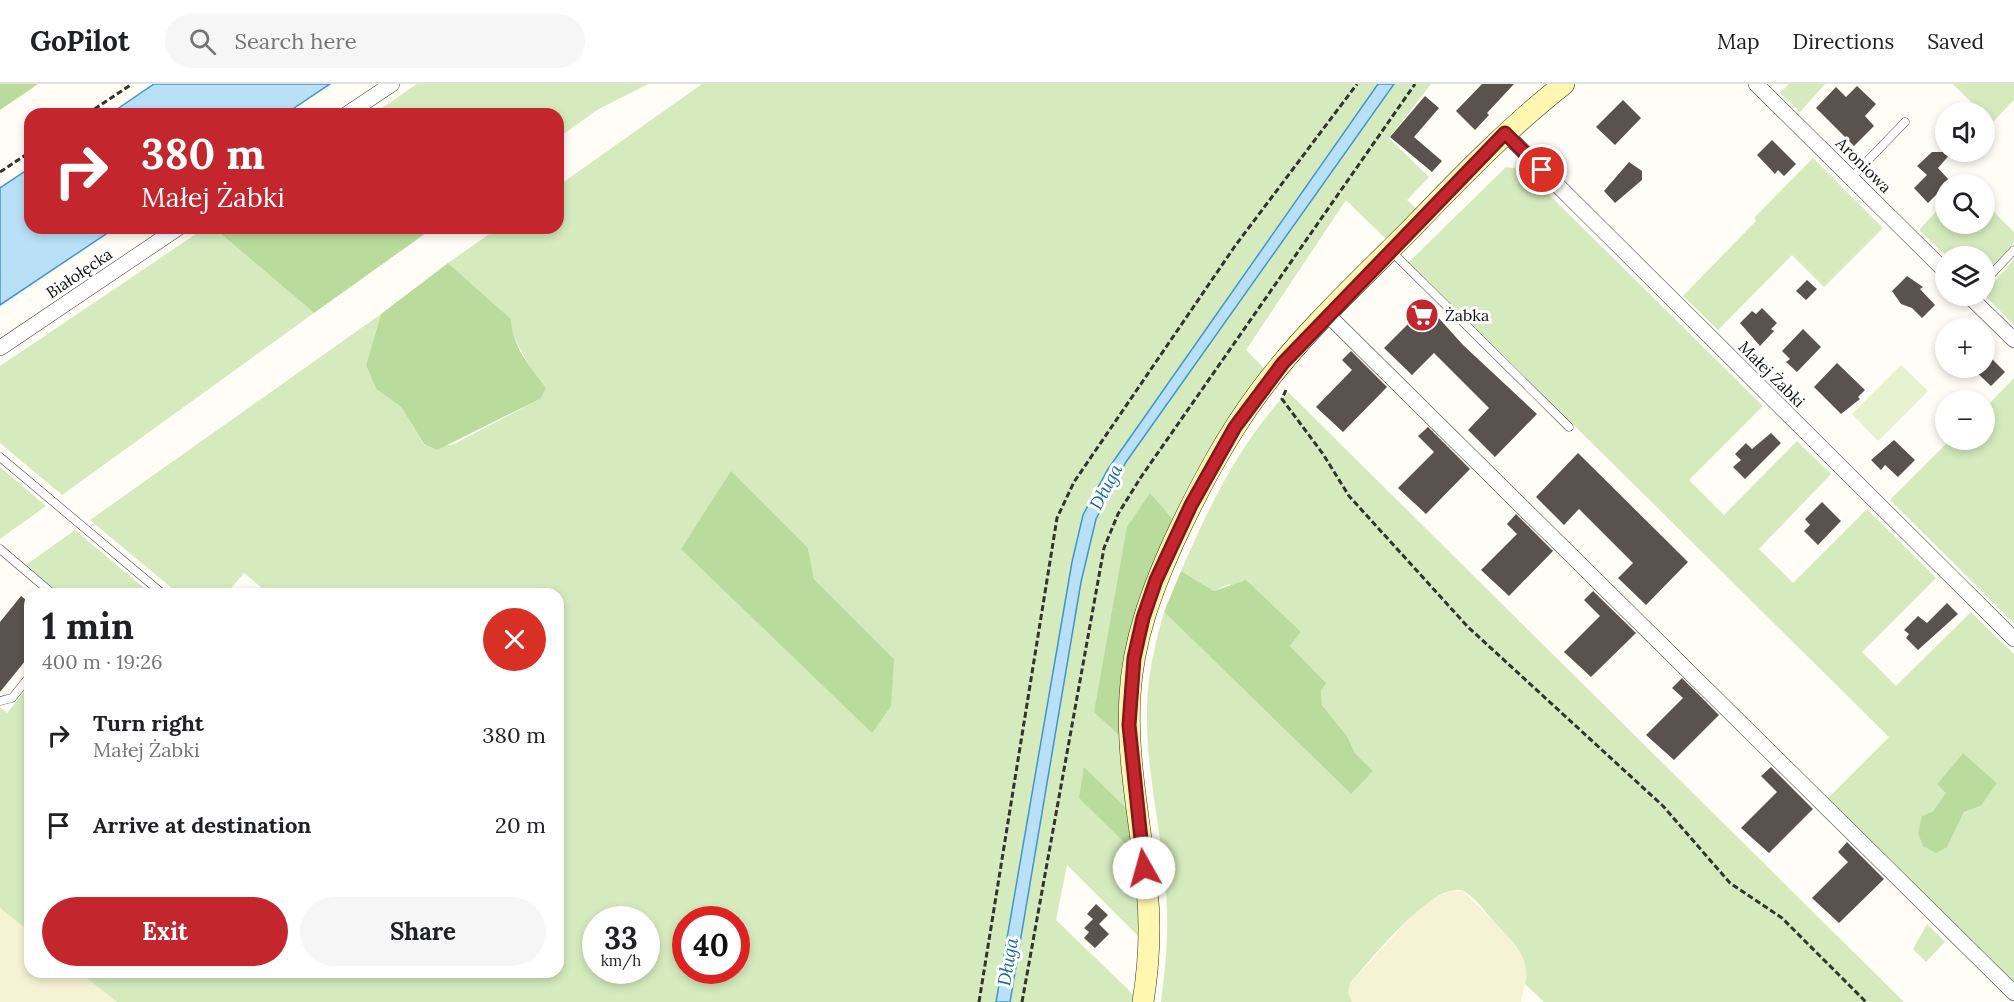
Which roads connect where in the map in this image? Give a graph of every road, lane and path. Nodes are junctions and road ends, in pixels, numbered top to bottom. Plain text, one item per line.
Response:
1 (132, 84) edge
2 (392, 84) edge
3 (1357, 84) edge
4 (1564, 84) edge
5 (1756, 84) edge
6 (96, 108) edge
7 (356, 108) edge
8 (1905, 122) dead end
9 (1505, 133) junction
10 (24, 156) edge
11 (0, 172) edge
12 (1851, 178) junction
13 (169, 234) edge
14 (1390, 250) junction
15 (2014, 250) edge
16 (1935, 261) edge
17 (1995, 270) edge
18 (1980, 306) edge
19 (1328, 315) junction
20 (2014, 340) edge
21 (0, 348) edge
22 (1286, 390) dead end
23 (1569, 427) dead end
24 (0, 456) edge
25 (0, 549) edge
26 (46, 588) edge
27 (156, 588) edge
28 (2014, 639) edge
29 (24, 683) edge
30 (0, 701) edge
31 (2014, 993) edge
32 (979, 1002) edge
33 (1143, 1002) edge
34 (1866, 1002) edge

1 - 6 path
2 - 7 street
3 - 32 path
4 - 9 street
5 - 12 street, Aroniowa
8 - 12 lane
9 - 14 street
9 - 28 street, Małej Żabki
10 - 11 path
12 - 16 street, Aroniowa
13 - 21 street, Białołęcka
14 - 19 street
14 - 23 lane
15 - 17 lane
18 - 20 street
19 - 31 street
19 - 33 street
22 - 34 path
24 - 27 lane
25 - 26 lane
29 - 30 lane

